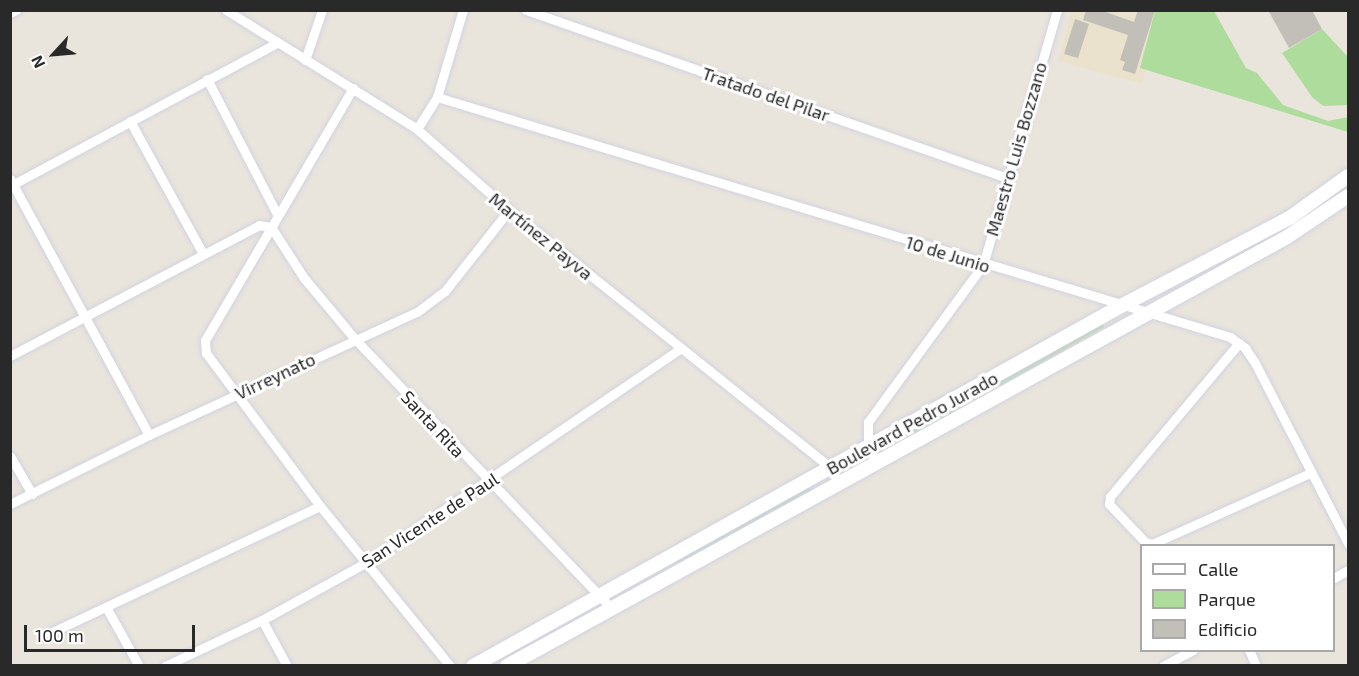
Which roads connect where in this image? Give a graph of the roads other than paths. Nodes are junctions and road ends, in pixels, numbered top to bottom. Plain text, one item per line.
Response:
1 (16, 10) edge
2 (226, 10) edge
3 (322, 10) edge
4 (463, 10) edge
5 (526, 10) edge
6 (1057, 10) edge
7 (10, 14) edge
8 (278, 42) junction
9 (305, 60) junction
10 (207, 78) junction
11 (353, 88) junction
12 (437, 97) junction
13 (130, 121) junction
14 (417, 129) junction
15 (1348, 176) edge
16 (1006, 178) junction
17 (12, 183) edge
18 (1348, 196) edge
19 (1308, 207) junction
20 (509, 210) junction
21 (278, 216) junction
22 (1316, 220) junction
23 (271, 227) junction
24 (203, 254) junction
25 (983, 265) junction
26 (1121, 306) junction
27 (1148, 311) junction
28 (85, 316) junction
29 (354, 339) junction
30 (1239, 343) junction
31 (680, 349) junction
32 (10, 356) edge
33 (234, 395) junction
34 (149, 435) junction
35 (868, 448) junction
36 (10, 456) edge
37 (877, 463) junction
38 (831, 468) junction
39 (1312, 472) junction
40 (488, 483) junction
41 (839, 484) junction
42 (32, 494) junction
43 (10, 504) edge
44 (320, 506) junction
45 (1348, 543) edge
46 (666, 560) junction
47 (369, 561) junction
48 (673, 574) junction
49 (601, 595) junction
50 (106, 607) junction
51 (611, 608) junction
52 (262, 620) junction
53 (50, 633) dead end
54 (1190, 652) edge
55 (1249, 652) edge
56 (139, 666) edge
57 (165, 666) edge
58 (287, 666) edge
59 (450, 666) edge
60 (472, 666) edge
61 (507, 666) edge
62 (1163, 666) edge
63 (1256, 666) edge

1 - 7 street
2 - 8 street, Martínez Payva
3 - 9 street
4 - 12 street
5 - 16 street, Tratado del Pilar
6 - 16 street, Maestro Luis Bozzano
8 - 9 street, Martínez Payva
8 - 10 street
9 - 11 street, Martínez Payva
10 - 13 street
10 - 21 street
11 - 14 street, Martínez Payva
11 - 21 street
12 - 14 street
12 - 25 street, 10 de Junio
13 - 17 street
13 - 24 street
14 - 20 street, Martínez Payva
15 - 19 main road, Boulevard Pedro Jurado
16 - 25 street, Maestro Luis Bozzano
17 - 28 street
18 - 22 main road, Boulevard Pedro Jurado
19 - 22 main road
19 - 26 main road, Boulevard Pedro Jurado
20 - 29 street, Virreynato
20 - 31 street, Martínez Payva
21 - 23 street
22 - 27 main road, Boulevard Pedro Jurado
23 - 24 street
23 - 29 street, Santa Rita
23 - 33 street
24 - 28 street
25 - 26 street, 10 de Junio
25 - 35 street, Maestro Luis Bozzano
26 - 27 street, 10 de Junio
26 - 35 main road, Boulevard Pedro Jurado
27 - 30 street, 10 de Junio
27 - 37 main road, Boulevard Pedro Jurado
28 - 32 street
28 - 34 street
29 - 33 street, Virreynato
29 - 40 street, Santa Rita
30 - 39 street, 10 de Junio
30 - 39 street
31 - 38 street, Martínez Payva
31 - 40 street, San Vicente de Paul
33 - 34 street, Virreynato
33 - 44 street
34 - 42 street, Virreynato
35 - 37 street
35 - 38 main road, Boulevard Pedro Jurado
36 - 42 street
37 - 41 main road, Boulevard Pedro Jurado
38 - 41 street, Martínez Payva
38 - 46 main road, Boulevard Pedro Jurado
39 - 45 street, 10 de Junio
40 - 47 street, San Vicente de Paul
40 - 49 street, Santa Rita
41 - 48 main road, Boulevard Pedro Jurado
42 - 43 street, Virreynato
44 - 47 street
44 - 50 street
46 - 48 main road
46 - 49 main road, Boulevard Pedro Jurado
47 - 52 street, San Vicente de Paul
47 - 59 street
48 - 51 main road, Boulevard Pedro Jurado
49 - 51 street, Santa Rita
49 - 60 main road, Boulevard Pedro Jurado
50 - 53 street
50 - 56 street
51 - 61 main road, Boulevard Pedro Jurado
52 - 57 street, San Vicente de Paul
52 - 58 street
54 - 62 street
55 - 63 street

